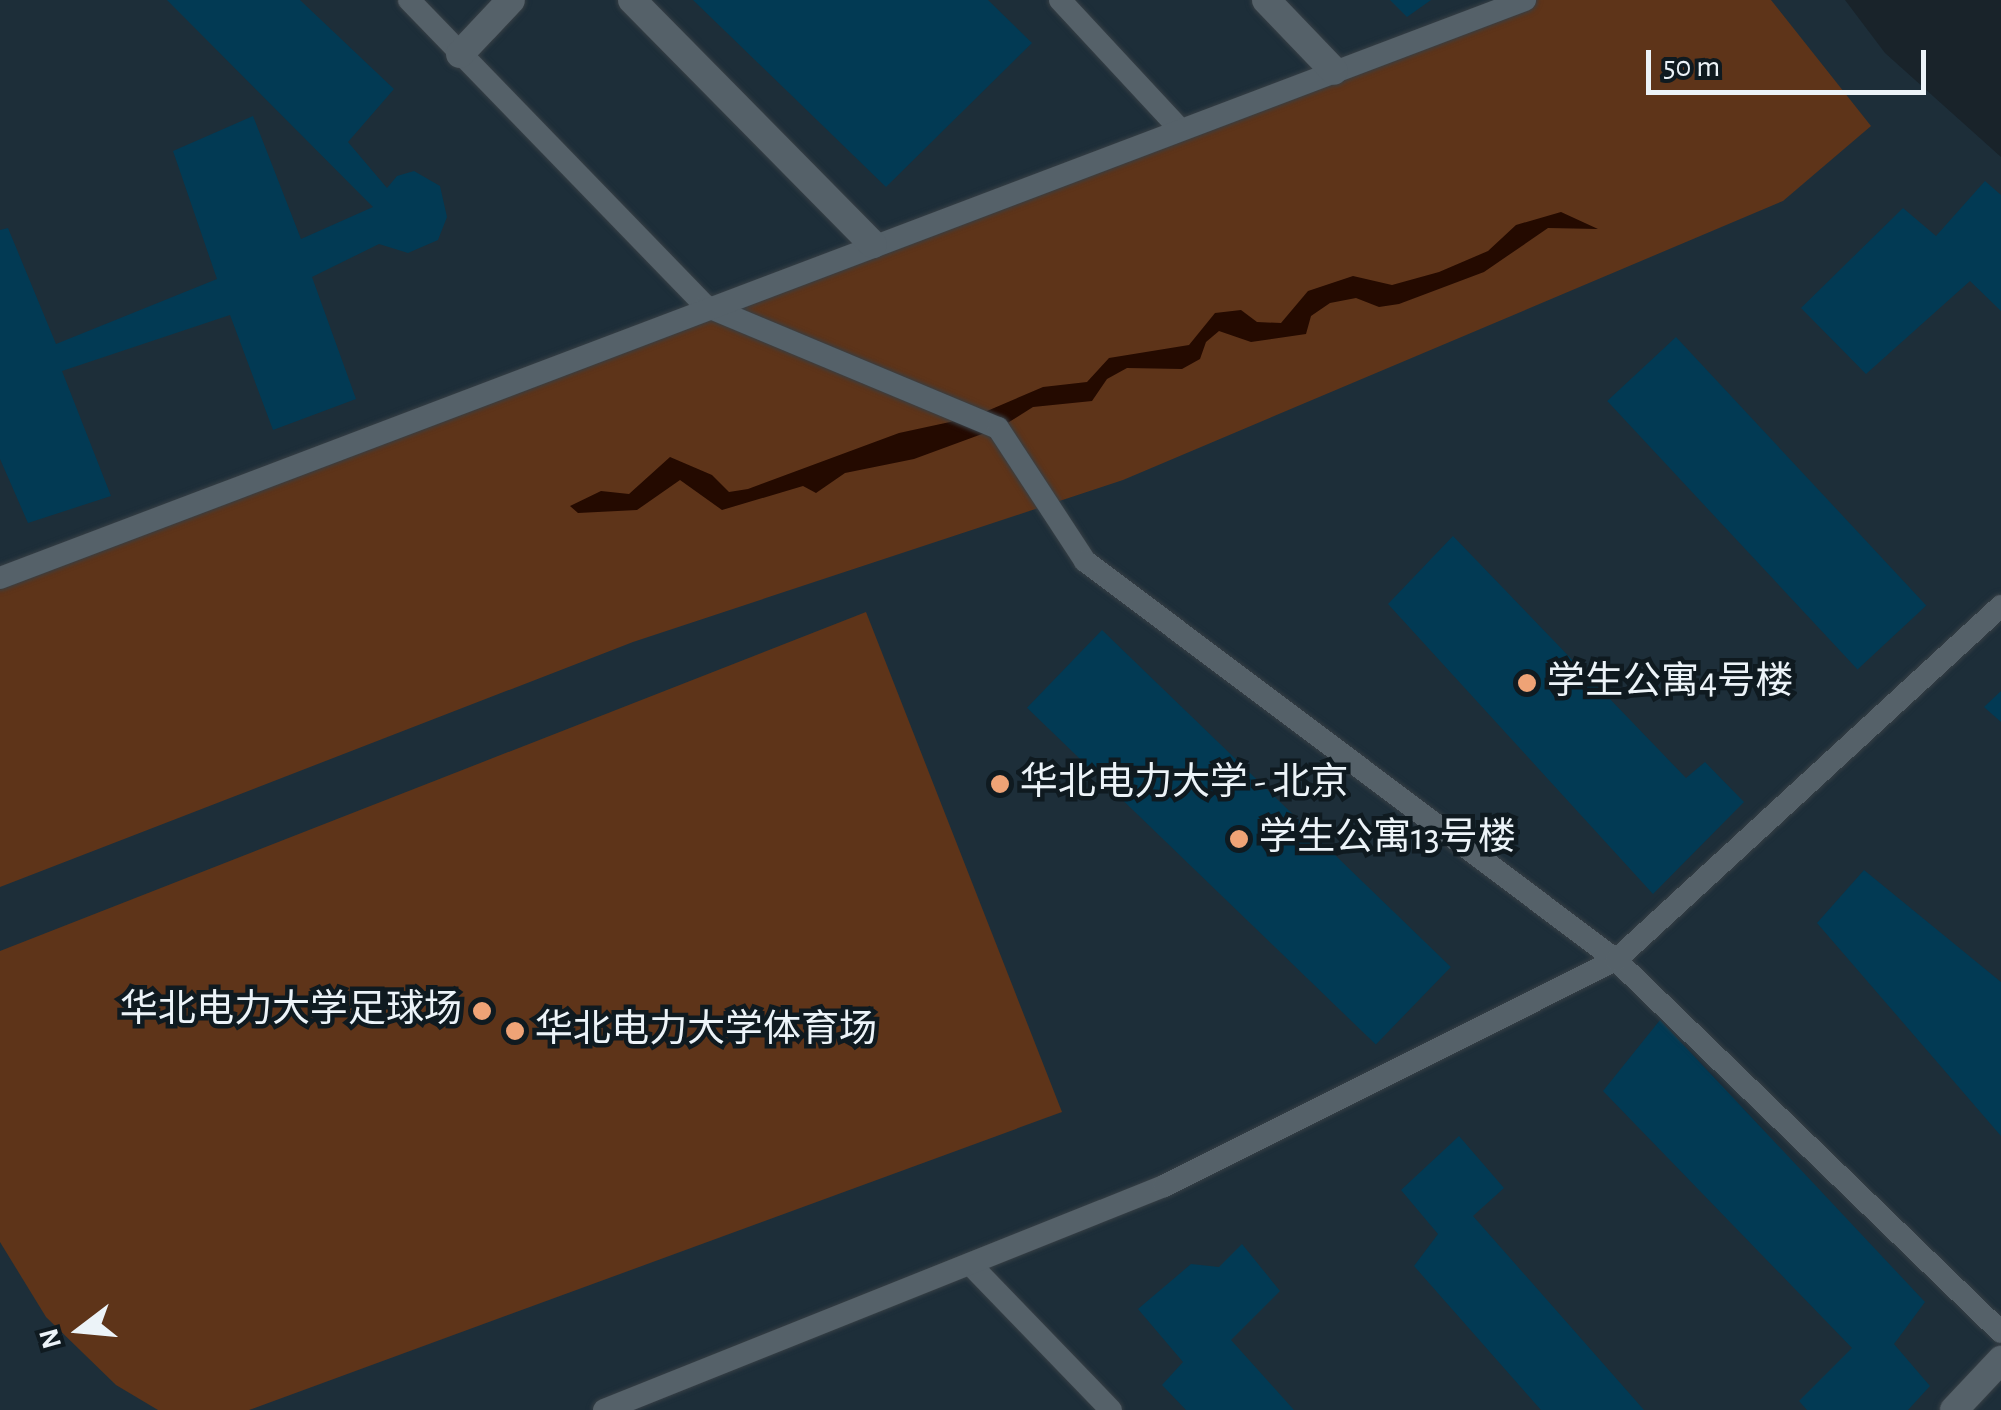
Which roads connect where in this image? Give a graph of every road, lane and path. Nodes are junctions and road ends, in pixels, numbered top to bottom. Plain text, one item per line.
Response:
1 (409, 0) edge
2 (511, 0) edge
3 (632, 0) edge
4 (1060, 0) edge
5 (1266, 0) edge
6 (1524, 0) edge
7 (460, 54) junction
8 (1334, 71) junction
9 (1180, 129) junction
10 (873, 244) junction
11 (706, 306) junction
12 (0, 578) edge
13 (2001, 606) edge
14 (1616, 960) junction
15 (970, 1264) junction
16 (2001, 1332) edge
17 (2001, 1360) edge
18 (604, 1410) edge
19 (1111, 1410) edge
20 (1954, 1410) edge

1 - 7 lane
2 - 7 street
3 - 10 street
4 - 9 lane
5 - 8 street
6 - 8 lane
7 - 11 lane
8 - 9 lane
9 - 10 lane
10 - 11 lane
11 - 12 lane
11 - 14 lane
13 - 14 lane
14 - 15 lane
14 - 16 lane
15 - 18 lane
15 - 19 lane
17 - 20 street

